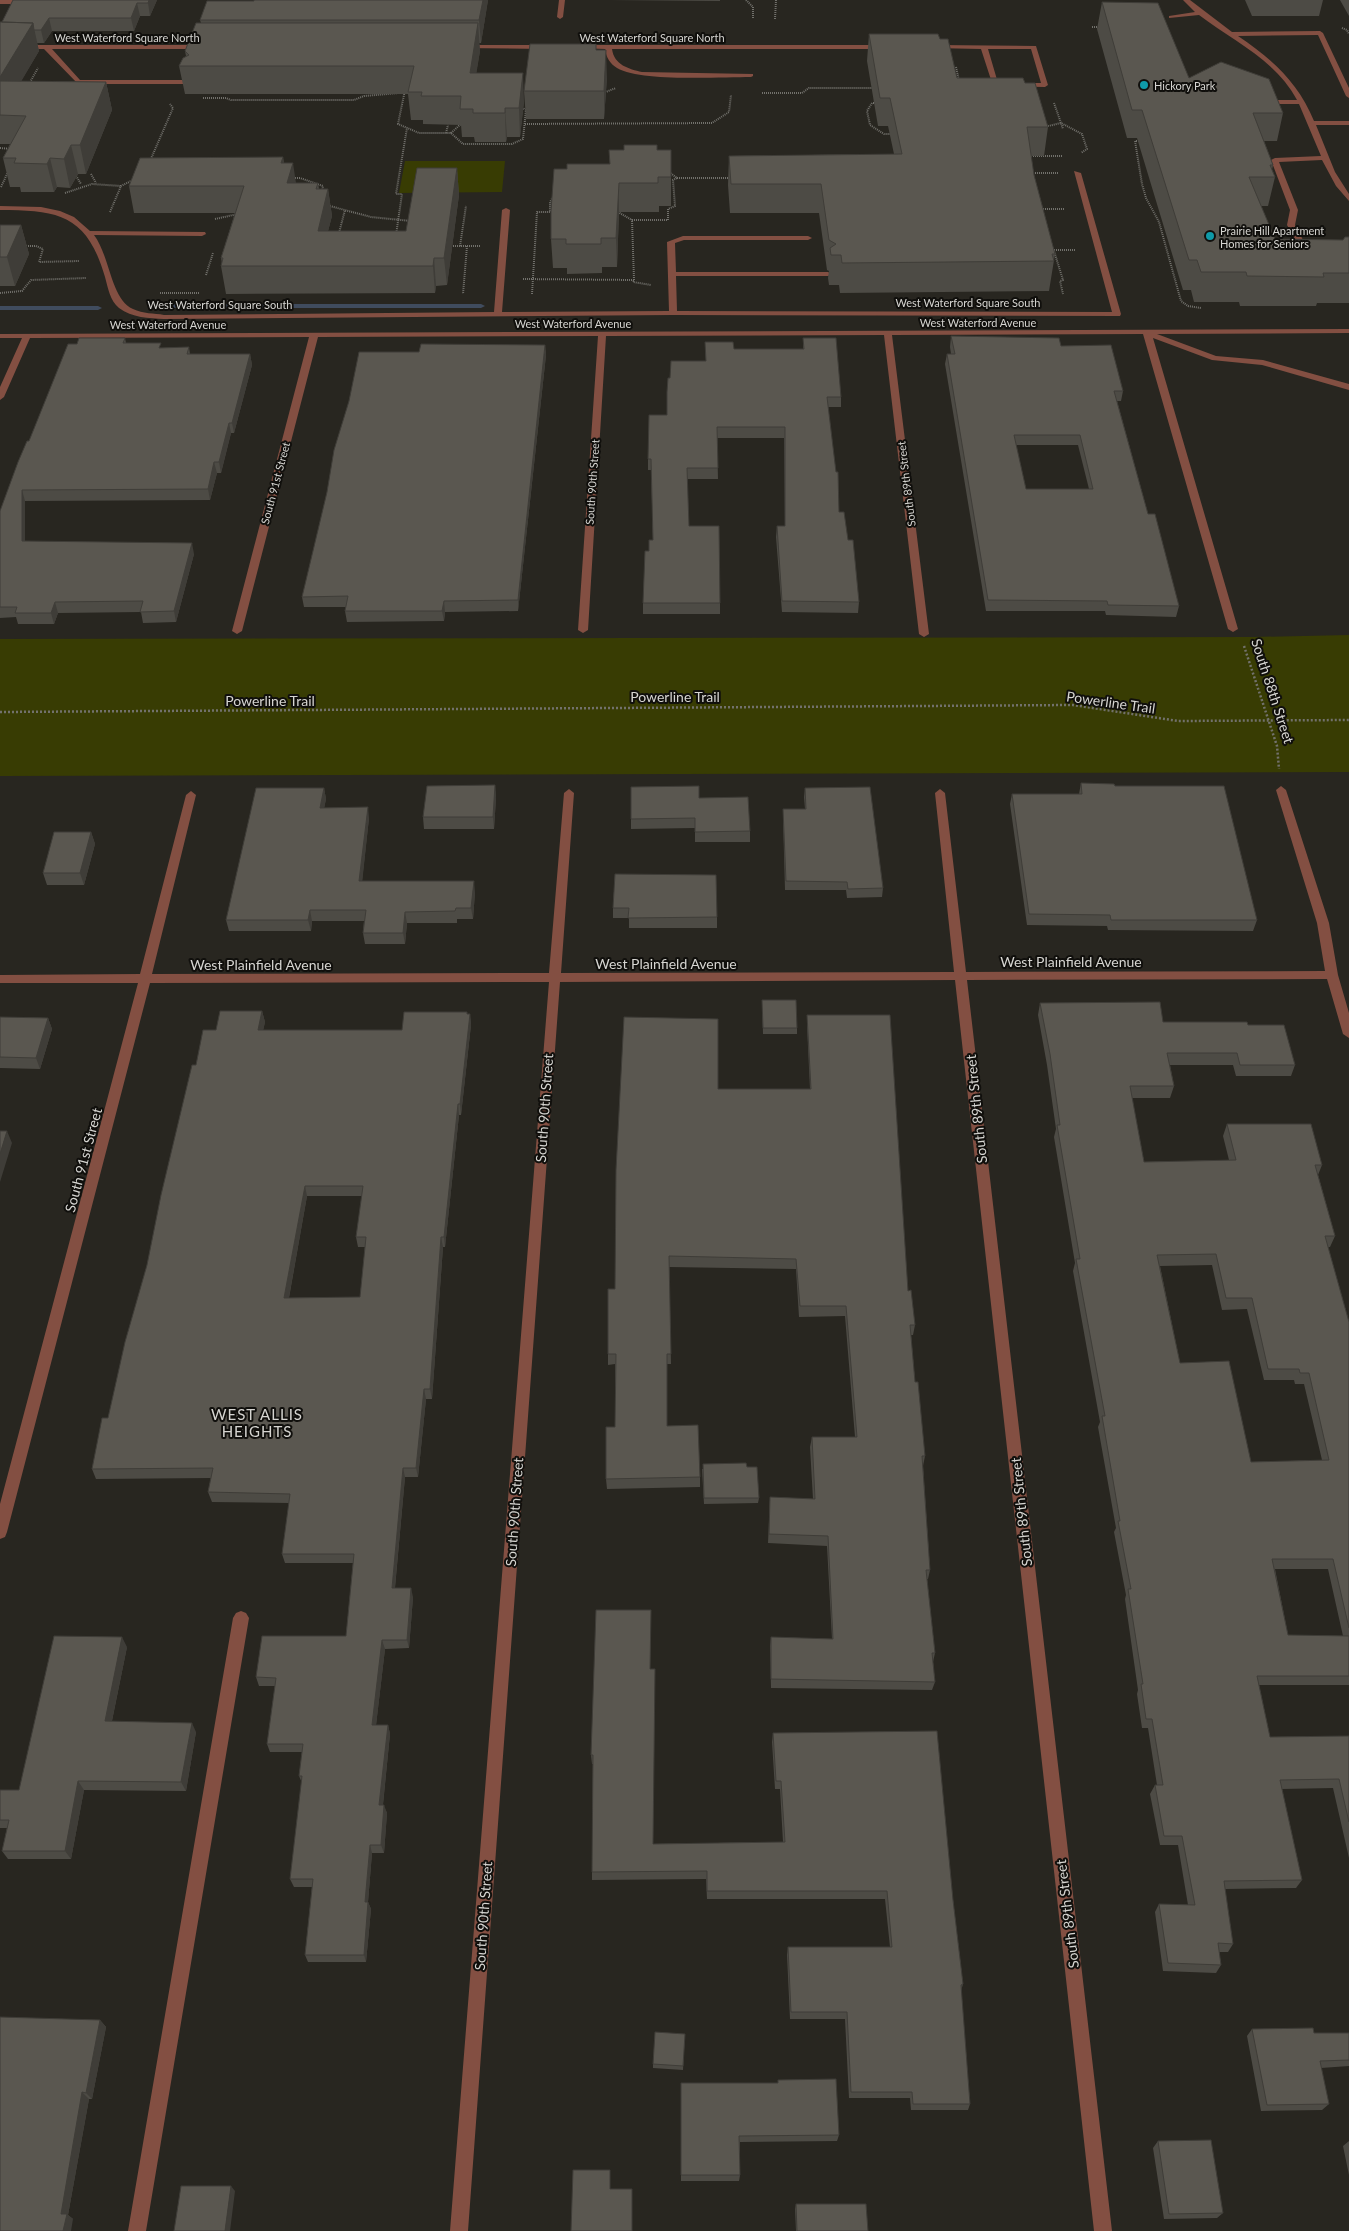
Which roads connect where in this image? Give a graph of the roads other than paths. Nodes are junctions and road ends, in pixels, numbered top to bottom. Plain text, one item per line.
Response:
1 (562, 0) edge
2 (1186, 0) edge
3 (0, 2) edge
4 (40, 2) edge
5 (1200, 13) junction
6 (1171, 17) dead end
7 (560, 18) dead end
8 (1228, 34) junction
9 (0, 47) edge
10 (46, 47) junction
11 (214, 47) edge
12 (450, 47) edge
13 (549, 47) edge
14 (568, 47) edge
15 (608, 47) junction
16 (895, 47) edge
17 (924, 47) edge
18 (984, 48) junction
19 (751, 75) dead end
20 (189, 82) edge
21 (1349, 96) edge
22 (1273, 102) edge
23 (1302, 102) junction
24 (1311, 122) junction
25 (1349, 123) edge
26 (1324, 158) junction
27 (1077, 173) dead end
28 (1349, 200) edge
29 (0, 208) edge
30 (506, 210) dead end
31 (90, 233) junction
32 (202, 234) dead end
33 (808, 238) dead end
34 (1314, 255) edge
35 (672, 274) junction
36 (828, 274) edge
37 (673, 313) junction
38 (498, 314) junction
39 (1349, 331) edge
40 (1147, 333) junction
41 (602, 334) junction
42 (888, 334) junction
43 (314, 335) junction
44 (0, 336) edge
45 (27, 336) junction
46 (1349, 388) edge
47 (0, 397) edge
48 (1233, 628) road end
49 (583, 630) dead end
50 (237, 631) dead end
51 (924, 634) dead end
52 (1281, 790) road end
53 (940, 792) dead end
54 (569, 793) dead end
55 (191, 795) dead end
56 (1332, 975) junction
57 (961, 977) junction
58 (554, 978) junction
59 (0, 979) edge
60 (145, 979) junction
61 (1349, 1034) edge
62 (0, 1532) edge
63 (241, 1618) dead end
64 (137, 2231) edge
65 (459, 2231) edge
66 (1103, 2231) edge

1 - 7 street
2 - 5 street
3 - 4 street
5 - 6 street
5 - 8 street
8 - 21 street
8 - 23 street
9 - 10 street, West Waterford Square North
10 - 11 street, West Waterford Square North
10 - 20 street
12 - 13 street
14 - 15 street, West Waterford Square North
15 - 16 street, West Waterford Square North
15 - 19 street
17 - 18 street
18 - 18 street
22 - 23 street
23 - 24 street
24 - 25 street
24 - 26 street
26 - 28 street
26 - 34 street
27 - 37 street, West Waterford Square South
29 - 31 street, West Waterford Square South
30 - 38 street
31 - 32 street
31 - 38 street, West Waterford Square South
33 - 35 street
35 - 36 street
35 - 37 street
37 - 38 street, West Waterford Square South
39 - 40 street, West Waterford Avenue
40 - 42 street, West Waterford Avenue
40 - 46 street
40 - 48 street, South 88th Street
41 - 42 street, West Waterford Avenue
41 - 43 street, West Waterford Avenue
41 - 49 street, South 90th Street
42 - 51 street, South 89th Street
43 - 45 street, West Waterford Avenue
43 - 50 street, South 91st Street
44 - 45 street, West Waterford Avenue
45 - 47 street
52 - 56 street
53 - 57 street, South 89th Street
54 - 58 street, South 90th Street
55 - 60 street, South 91st Street
56 - 57 street, West Plainfield Avenue
56 - 61 street
57 - 58 street, West Plainfield Avenue
57 - 66 street, South 89th Street
58 - 60 street, West Plainfield Avenue
58 - 65 street, South 90th Street
59 - 60 street, West Plainfield Avenue
60 - 62 street, South 91st Street
63 - 64 street

